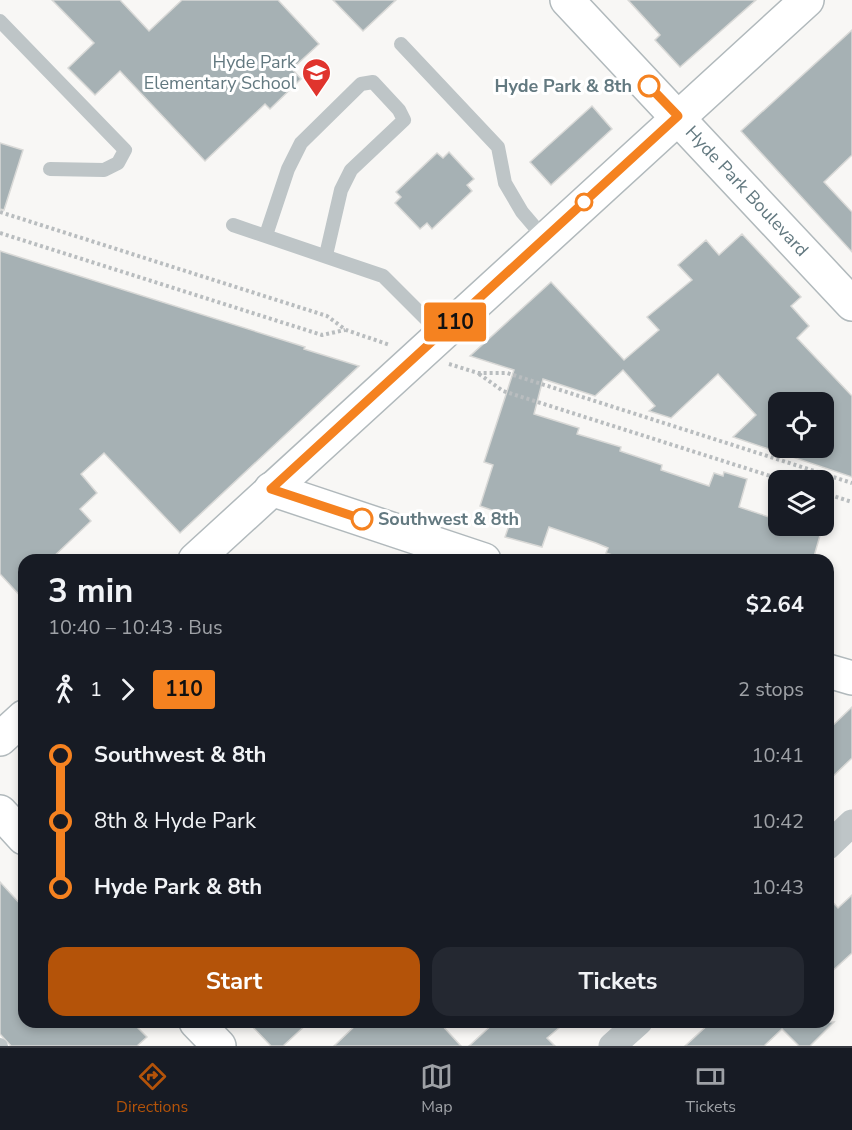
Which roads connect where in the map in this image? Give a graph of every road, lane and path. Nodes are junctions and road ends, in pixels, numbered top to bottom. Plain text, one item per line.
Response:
1 (567, 0) edge
2 (807, 0) edge
3 (0, 21) edge
4 (400, 44) dead end
5 (678, 116) junction
6 (50, 169) dead end
7 (0, 212) edge
8 (233, 225) dead end
9 (0, 233) edge
10 (266, 236) junction
11 (545, 239) junction
12 (326, 255) junction
13 (852, 304) edge
14 (441, 334) junction
15 (811, 470) edge
16 (768, 475) edge
17 (834, 477) edge
18 (852, 483) edge
19 (271, 489) junction
20 (834, 496) edge
21 (852, 502) edge
22 (201, 554) edge
23 (466, 554) edge
24 (834, 673) edge
25 (852, 678) edge
26 (18, 722) edge
27 (0, 739) edge
28 (0, 812) edge
29 (852, 823) edge
30 (18, 832) edge
31 (834, 840) edge
32 (202, 1028) edge
33 (632, 1028) edge
34 (219, 1046) edge
35 (612, 1046) edge

1 - 5 street, Hyde Park Boulevard
2 - 5 street
3 - 6 lane
4 - 11 lane
5 - 11 street
5 - 13 street, Hyde Park Boulevard
7 - 9 path
8 - 10 lane
10 - 12 lane
10 - 12 lane
11 - 14 street
12 - 14 lane
14 - 19 street
15 - 16 path
17 - 18 path
19 - 22 street
19 - 23 street
20 - 21 path
24 - 25 street
26 - 27 street
28 - 30 street
29 - 31 street
32 - 34 street
33 - 35 street

